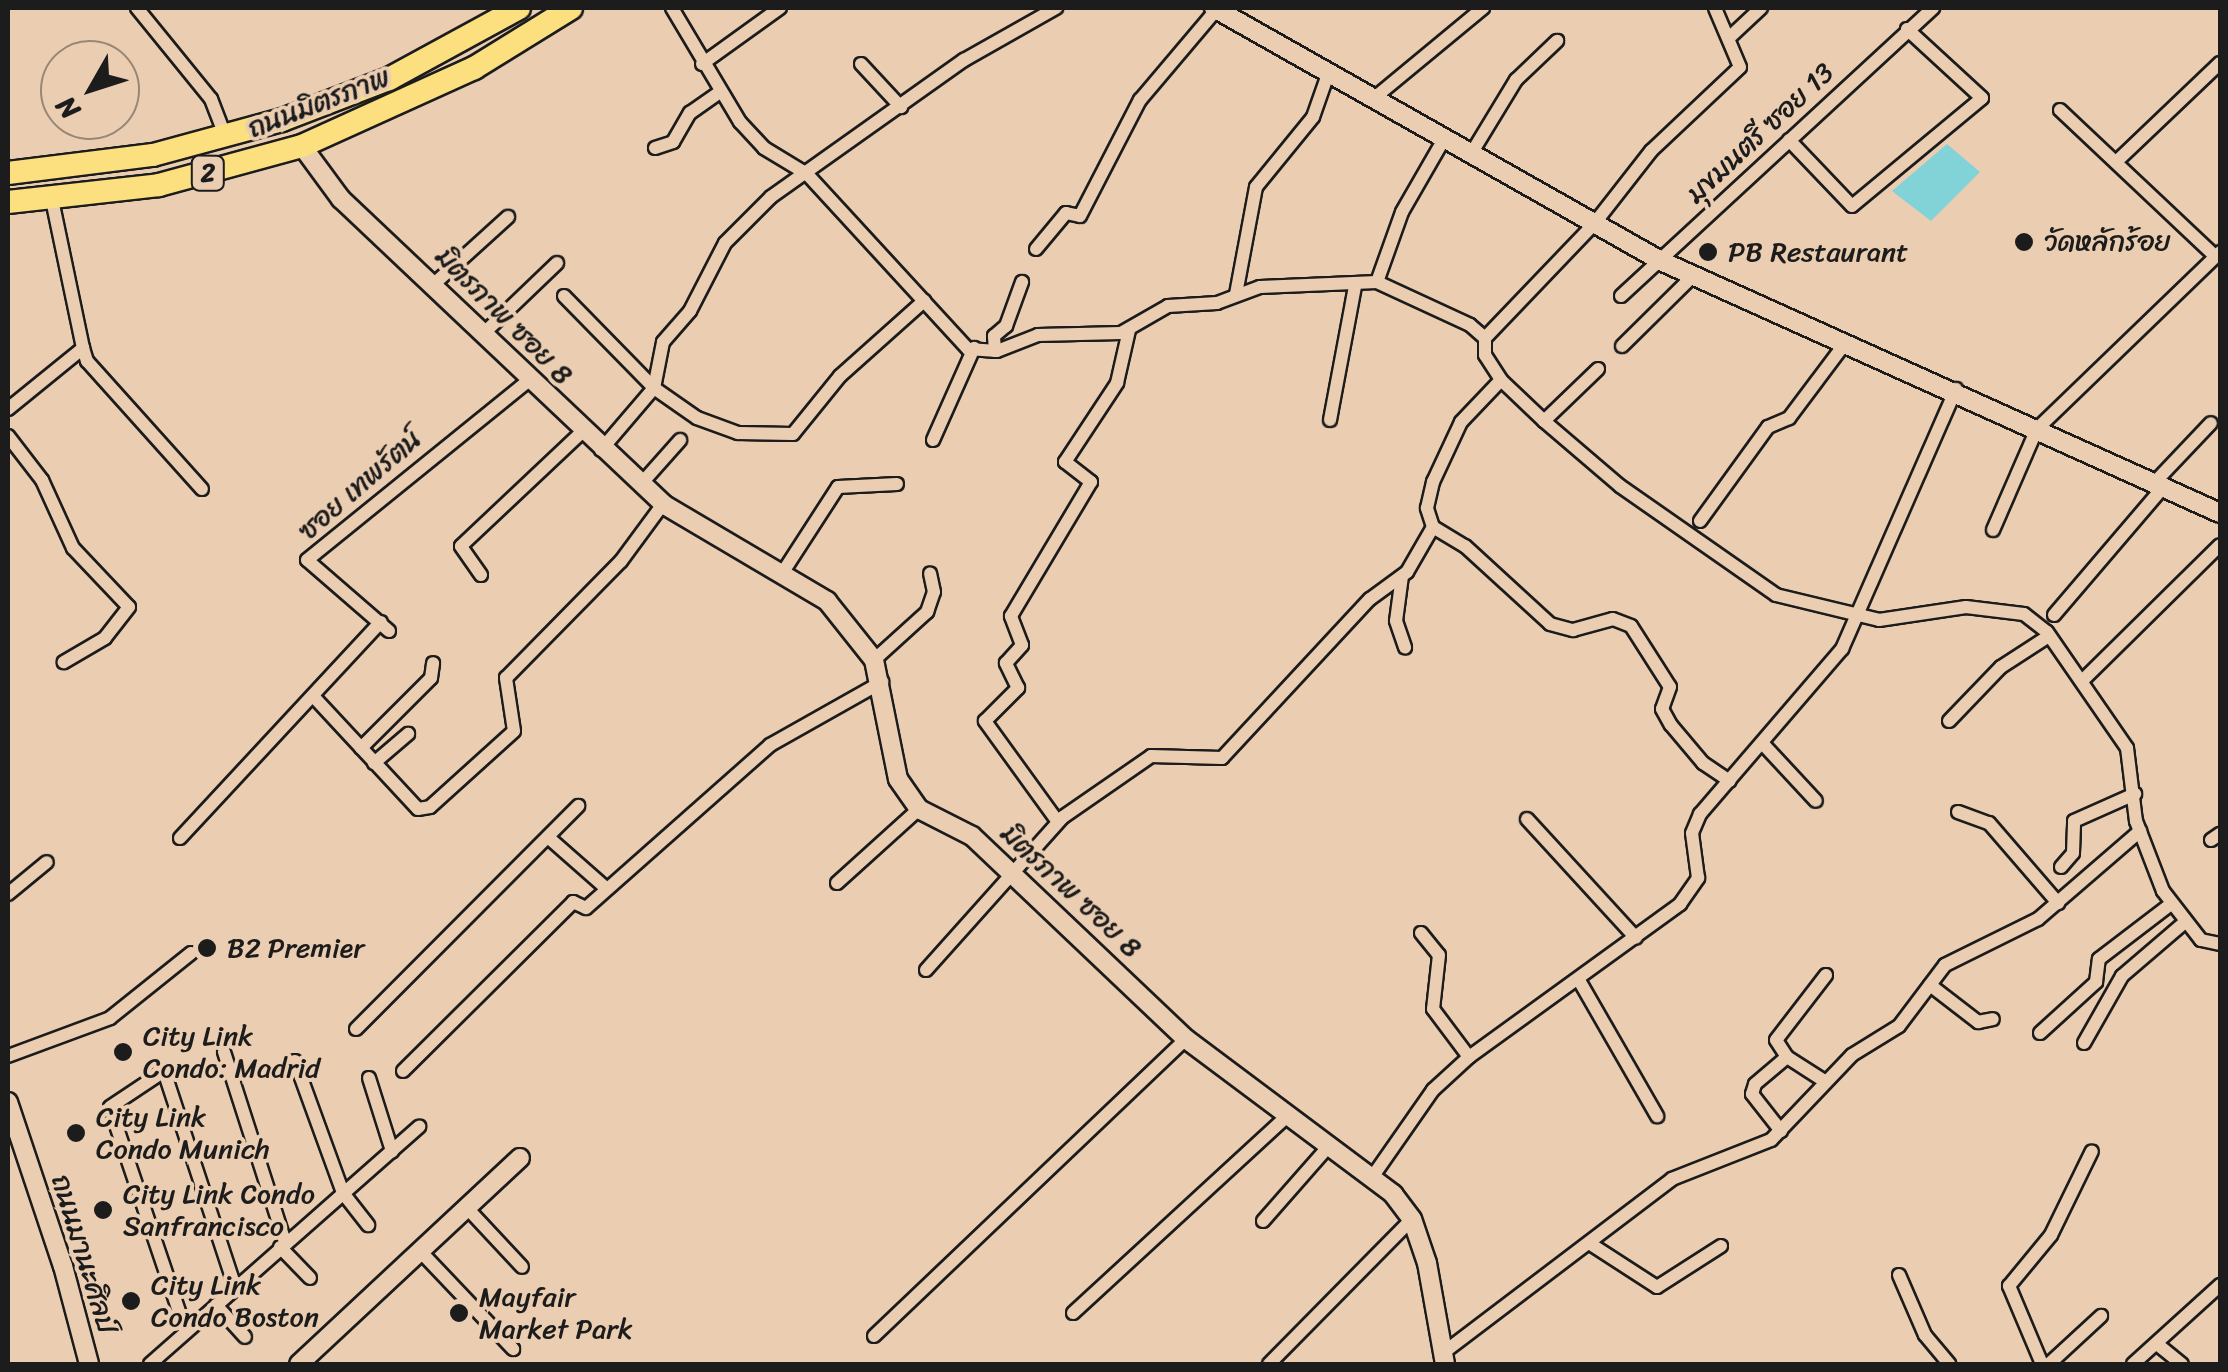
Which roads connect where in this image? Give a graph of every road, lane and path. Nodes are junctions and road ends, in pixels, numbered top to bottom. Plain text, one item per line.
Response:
1 (137, 8) edge
2 (519, 8) edge
3 (571, 8) edge
4 (672, 8) edge
5 (780, 8) edge
6 (1056, 8) edge
7 (1216, 8) edge
8 (1483, 8) edge
9 (1715, 8) edge
10 (1761, 8) edge
11 (1933, 8) edge
12 (1907, 29) junction
13 (1730, 36) junction
14 (1557, 41) dead end
15 (2220, 63) edge
16 (702, 64) junction
17 (861, 64) dead end
18 (1327, 77) junction
19 (719, 93) junction
20 (1373, 99) junction
21 (901, 107) junction
22 (2060, 110) dead end
23 (226, 138) junction
24 (1444, 139) junction
25 (1789, 140) junction
26 (302, 146) junction
27 (654, 148) dead end
28 (1471, 154) junction
29 (2116, 162) junction
30 (8, 173) edge
31 (807, 174) junction
32 (52, 199) junction
33 (8, 202) edge
34 (508, 217) dead end
35 (1594, 224) junction
36 (1036, 248) dead end
37 (2218, 253) edge
38 (1661, 261) junction
39 (556, 263) dead end
40 (1692, 276) junction
41 (1022, 282) dead end
42 (1377, 282) junction
43 (434, 284) junction
44 (1355, 288) junction
45 (1236, 294) junction
46 (564, 296) dead end
47 (1621, 296) dead end
48 (924, 301) junction
49 (1130, 330) junction
50 (482, 335) junction
51 (1485, 338) junction
52 (1846, 342) junction
53 (1622, 346) dead end
54 (83, 348) junction
55 (974, 348) junction
56 (994, 351) junction
57 (1598, 368) dead end
58 (1501, 380) junction
59 (528, 381) junction
60 (654, 388) junction
61 (1956, 389) junction
62 (8, 408) edge
63 (1330, 420) dead end
64 (1544, 420) junction
65 (2211, 422) dead end
66 (2037, 429) junction
67 (582, 432) junction
68 (8, 436) edge
69 (680, 440) dead end
70 (933, 440) dead end
71 (602, 450) junction
72 (641, 484) junction
73 (896, 484) dead end
74 (2160, 484) junction
75 (202, 489) dead end
76 (664, 504) junction
77 (2220, 513) edge
78 (1700, 521) dead end
79 (1433, 527) junction
80 (1993, 530) dead end
81 (2220, 545) edge
82 (784, 572) junction
83 (930, 573) dead end
84 (481, 575) dead end
85 (1402, 576) junction
86 (2054, 615) dead end
87 (1855, 617) junction
88 (2049, 636) junction
89 (1404, 647) dead end
90 (874, 660) junction
91 (64, 662) dead end
92 (433, 664) dead end
93 (2082, 680) junction
94 (882, 682) junction
95 (313, 696) junction
96 (1949, 721) dead end
97 (408, 734) dead end
98 (1764, 745) junction
99 (361, 748) junction
100 (374, 762) junction
101 (1730, 780) junction
102 (2135, 794) junction
103 (1816, 801) dead end
104 (578, 806) dead end
105 (920, 809) junction
106 (1958, 812) dead end
107 (1527, 819) dead end
108 (1058, 822) junction
109 (2140, 830) junction
110 (180, 838) dead end
111 (549, 838) junction
112 (48, 862) dead end
113 (2061, 867) dead end
114 (1017, 875) junction
115 (836, 883) dead end
116 (606, 888) junction
117 (8, 894) edge
118 (2058, 903) junction
119 (2171, 904) junction
120 (2185, 922) junction
121 (1422, 934) dead end
122 (1636, 938) junction
123 (2220, 944) edge
124 (191, 953) dead end
125 (926, 970) dead end
126 (1826, 975) dead end
127 (1580, 982) junction
128 (1930, 985) junction
129 (1993, 1019) dead end
130 (356, 1029) dead end
131 (2040, 1034) dead end
132 (1186, 1038) junction
133 (2084, 1043) dead end
134 (224, 1052) dead end
135 (8, 1056) edge
136 (1469, 1057) junction
137 (1786, 1057) junction
138 (294, 1061) dead end
139 (403, 1071) dead end
140 (368, 1078) dead end
141 (1826, 1082) junction
142 (8, 1102) edge
143 (1287, 1116) junction
144 (1657, 1116) dead end
145 (419, 1127) dead end
146 (1780, 1131) junction
147 (1329, 1146) junction
148 (392, 1150) junction
149 (2092, 1151) dead end
150 (520, 1158) dead end
151 (1372, 1176) junction
152 (343, 1193) junction
153 (468, 1209) junction
154 (1412, 1219) junction
155 (1263, 1221) dead end
156 (368, 1224) dead end
157 (1589, 1243) junction
158 (282, 1245) junction
159 (1721, 1246) dead end
160 (421, 1252) junction
161 (522, 1267) dead end
162 (1899, 1276) dead end
163 (310, 1278) dead end
164 (2220, 1284) edge
165 (235, 1286) junction
166 (216, 1306) junction
167 (1073, 1313) dead end
168 (2101, 1316) dead end
169 (186, 1332) junction
170 (874, 1336) dead end
171 (245, 1337) dead end
172 (2157, 1344) junction
173 (513, 1349) dead end
174 (1444, 1359) edge
175 (156, 1362) edge
176 (88, 1364) edge
177 (299, 1364) edge
178 (1269, 1364) edge
179 (1949, 1364) edge
180 (2045, 1364) edge
181 (2132, 1364) edge
182 (2182, 1364) edge

1 - 23 street
2 - 23 highway, ถนนมิตรภาพ / 2
3 - 26 highway, ถนนมิตรภาพ / 2
4 - 16 street
5 - 16 street
6 - 21 street
7 - 18 street
7 - 36 street
8 - 20 street
9 - 13 street
10 - 13 street
11 - 12 street, มุขมนตรี ซอย 13
12 - 25 street, มุขมนตรี ซอย 13
12 - 25 street
13 - 35 street
14 - 28 street
15 - 29 street
16 - 19 street
17 - 21 street
18 - 20 street
18 - 45 street
19 - 27 street
19 - 31 street
20 - 24 street
21 - 31 street
22 - 29 street
23 - 30 highway, ถนนมิตรภาพ / 2
24 - 28 street
24 - 42 street
25 - 38 street, มุขมนตรี ซอย 13
26 - 32 highway, ถนนมิตรภาพ / 2
26 - 43 street, มิตรภาพ ซอย 8
28 - 35 street
29 - 37 street
31 - 48 street
31 - 60 street
32 - 33 highway, ถนนมิตรภาพ / 2
32 - 54 street
34 - 43 street
35 - 38 street
35 - 51 street
37 - 66 street
38 - 40 street
38 - 47 street, มุขมนตรี ซอย 13
39 - 50 street
40 - 52 street
40 - 53 street
41 - 56 street
42 - 44 street
42 - 51 street
43 - 50 street, มิตรภาพ ซอย 8
44 - 45 street
44 - 63 street
45 - 49 street
46 - 60 street
48 - 55 street
48 - 60 street
49 - 56 street
49 - 108 street
50 - 59 street, มิตรภาพ ซอย 8
51 - 58 street
52 - 61 street
52 - 78 street
54 - 62 street
54 - 75 street
55 - 56 street
55 - 70 street
57 - 64 street
58 - 64 street
58 - 79 street
59 - 67 street, มิตรภาพ ซอย 8
59 - 95 street, ซอย เทพรัตน์
60 - 71 street
61 - 66 street
61 - 87 street
64 - 87 street
65 - 74 street
66 - 74 street
66 - 80 street
67 - 71 street, มิตรภาพ ซอย 8
67 - 84 street
68 - 91 street
69 - 72 street
71 - 72 street, มิตรภาพ ซอย 8
72 - 76 street, มิตรภาพ ซอย 8
73 - 82 street
74 - 77 street
74 - 86 street
76 - 82 street, มิตรภาพ ซอย 8
76 - 100 street
79 - 85 street
79 - 101 street
81 - 93 street
82 - 90 street, มิตรภาพ ซอย 8
83 - 90 street
85 - 89 street
85 - 108 street
87 - 88 street
87 - 98 street
88 - 93 street
88 - 96 street
90 - 94 street, มิตรภาพ ซอย 8
92 - 99 street
93 - 102 street
94 - 105 street, มิตรภาพ ซอย 8
94 - 116 street
95 - 99 street
95 - 110 street
97 - 100 street
98 - 101 street
98 - 103 street
99 - 100 street
101 - 122 street
102 - 109 street
102 - 113 street
104 - 111 street
105 - 114 street, มิตรภาพ ซอย 8
105 - 115 street
106 - 118 street
107 - 122 street
108 - 114 street
109 - 118 street
109 - 119 street
111 - 116 street
111 - 130 street
112 - 117 street
114 - 125 street
114 - 132 street, มิตรภาพ ซอย 8
116 - 139 street
118 - 128 street
119 - 120 street
119 - 131 street
120 - 123 street
120 - 133 street
121 - 136 street
122 - 127 street
124 - 135 street
126 - 137 street
127 - 136 street
127 - 144 street
128 - 129 street
128 - 141 street
132 - 143 street, มิตรภาพ ซอย 8
132 - 170 street
134 - 158 street
136 - 151 street
137 - 141 street
137 - 146 street
138 - 152 street
140 - 148 street
141 - 146 street
142 - 176 street, ถนนมานะศิลป์
143 - 147 street, มิตรภาพ ซอย 8
143 - 167 street
145 - 148 street
146 - 157 street
147 - 151 street, มิตรภาพ ซอย 8
147 - 155 street
148 - 152 street
149 - 180 street
150 - 153 street
151 - 154 street, มิตรภาพ ซอย 8
152 - 156 street
152 - 158 street
153 - 160 street
153 - 161 street
154 - 174 street, มิตรภาพ ซอย 8
154 - 178 street
157 - 159 street
157 - 174 street
158 - 163 street
158 - 165 street
160 - 173 street
160 - 177 street
162 - 179 street
164 - 172 street
165 - 166 street
165 - 169 street
166 - 169 street
166 - 171 street
168 - 180 street
169 - 175 street
172 - 181 street
172 - 182 street

